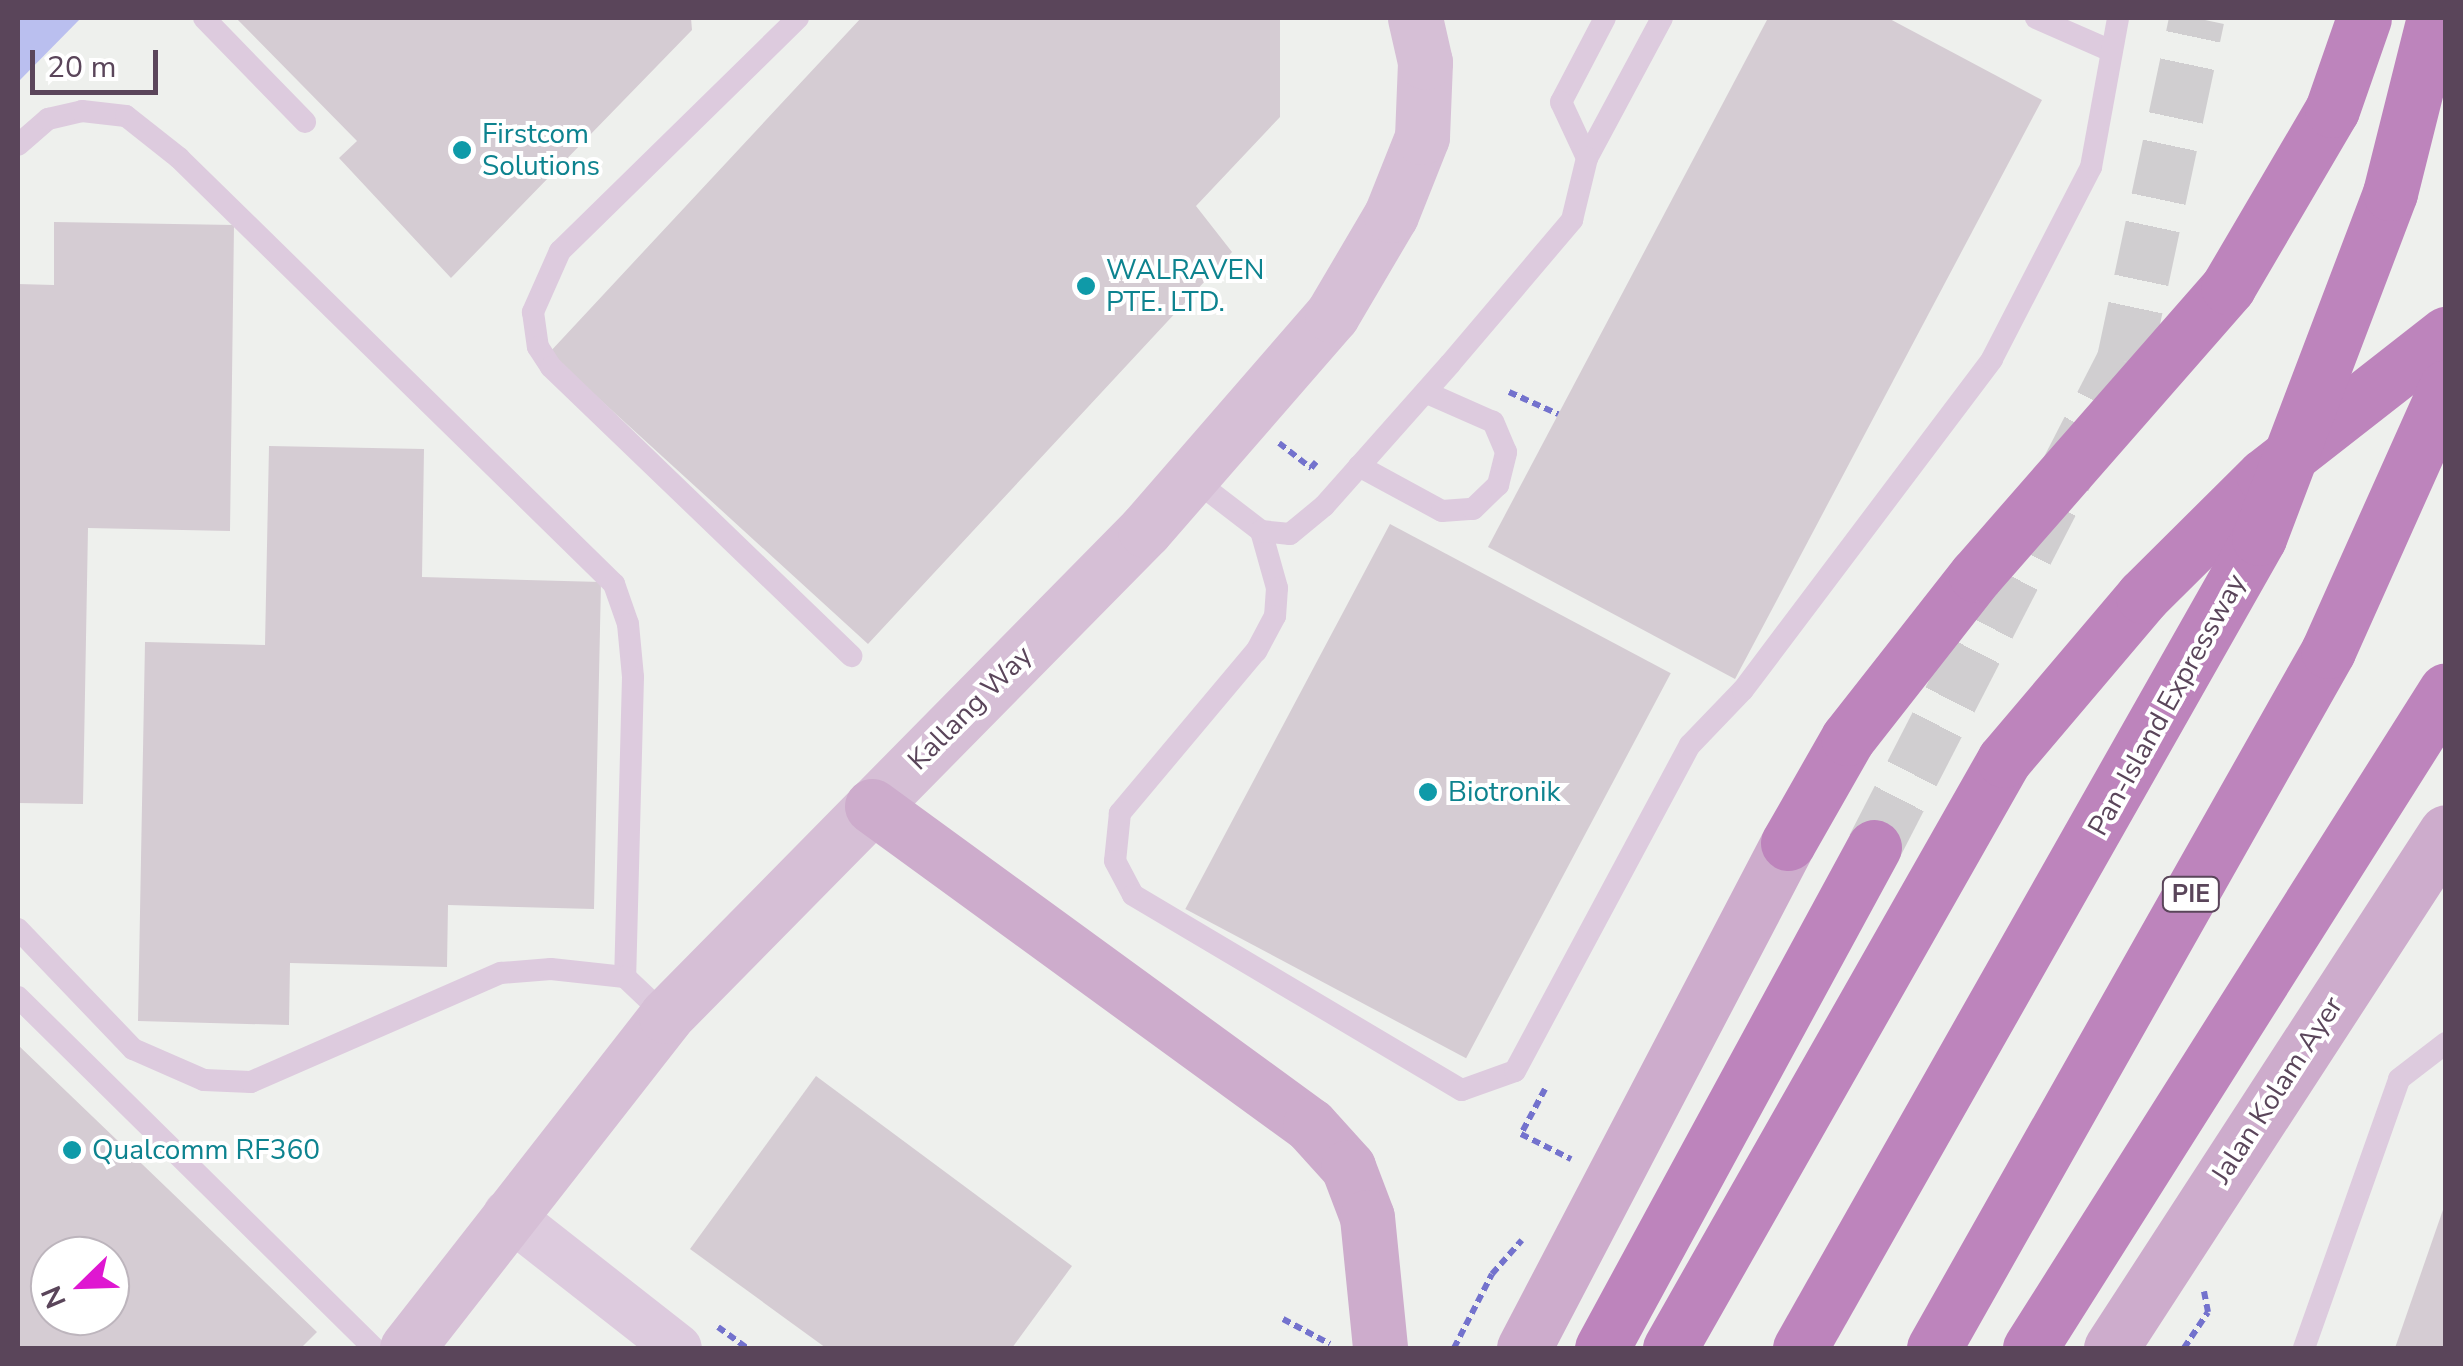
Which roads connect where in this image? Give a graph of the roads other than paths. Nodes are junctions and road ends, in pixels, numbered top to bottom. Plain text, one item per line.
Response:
1 (204, 18) edge
2 (798, 18) edge
3 (1415, 18) edge
4 (1605, 18) edge
5 (1662, 18) edge
6 (2036, 18) edge
7 (2118, 18) edge
8 (2364, 18) edge
9 (2434, 18) edge
10 (2108, 50) junction
11 (304, 122) dead end
12 (18, 144) edge
13 (1587, 158) junction
14 (2446, 334) edge
15 (2446, 387) edge
16 (1425, 392) junction
17 (1359, 466) junction
18 (1192, 478) junction
19 (1260, 531) junction
20 (851, 656) dead end
21 (2446, 690) edge
22 (872, 806) junction
23 (2446, 832) edge
24 (1788, 843) joint
25 (1874, 846) tunnel mouth
26 (18, 930) edge
27 (625, 977) junction
28 (18, 997) edge
29 (666, 1016) junction
30 (2446, 1043) edge
31 (507, 1214) junction
32 (1682, 1326) edge
33 (1356, 1346) edge
34 (374, 1348) edge
35 (407, 1348) edge
36 (678, 1348) edge
37 (1524, 1348) edge
38 (1602, 1348) edge
39 (1800, 1348) edge
40 (1934, 1348) edge
41 (2030, 1348) edge
42 (2111, 1348) edge
43 (2304, 1348) edge

1 - 11 lane
2 - 20 lane
3 - 18 street, Kallang Way
4 - 13 lane
5 - 13 lane
6 - 10 lane
7 - 10 lane
8 - 24 highway
9 - 39 highway, Pan-Island Expressway
10 - 19 lane
12 - 27 lane
13 - 16 lane
14 - 32 highway
15 - 40 highway, PIE
16 - 17 lane
16 - 17 lane
17 - 19 lane
18 - 19 lane
18 - 22 street, Kallang Way
21 - 41 highway
22 - 29 street, Kallang Way
22 - 33 main road
23 - 42 main road, Jalan Kolam Ayer
24 - 37 main road
25 - 38 highway
26 - 27 lane
27 - 29 lane
28 - 34 lane
29 - 31 street, Kallang Way
30 - 43 lane
31 - 35 street, Kallang Way
31 - 36 street

